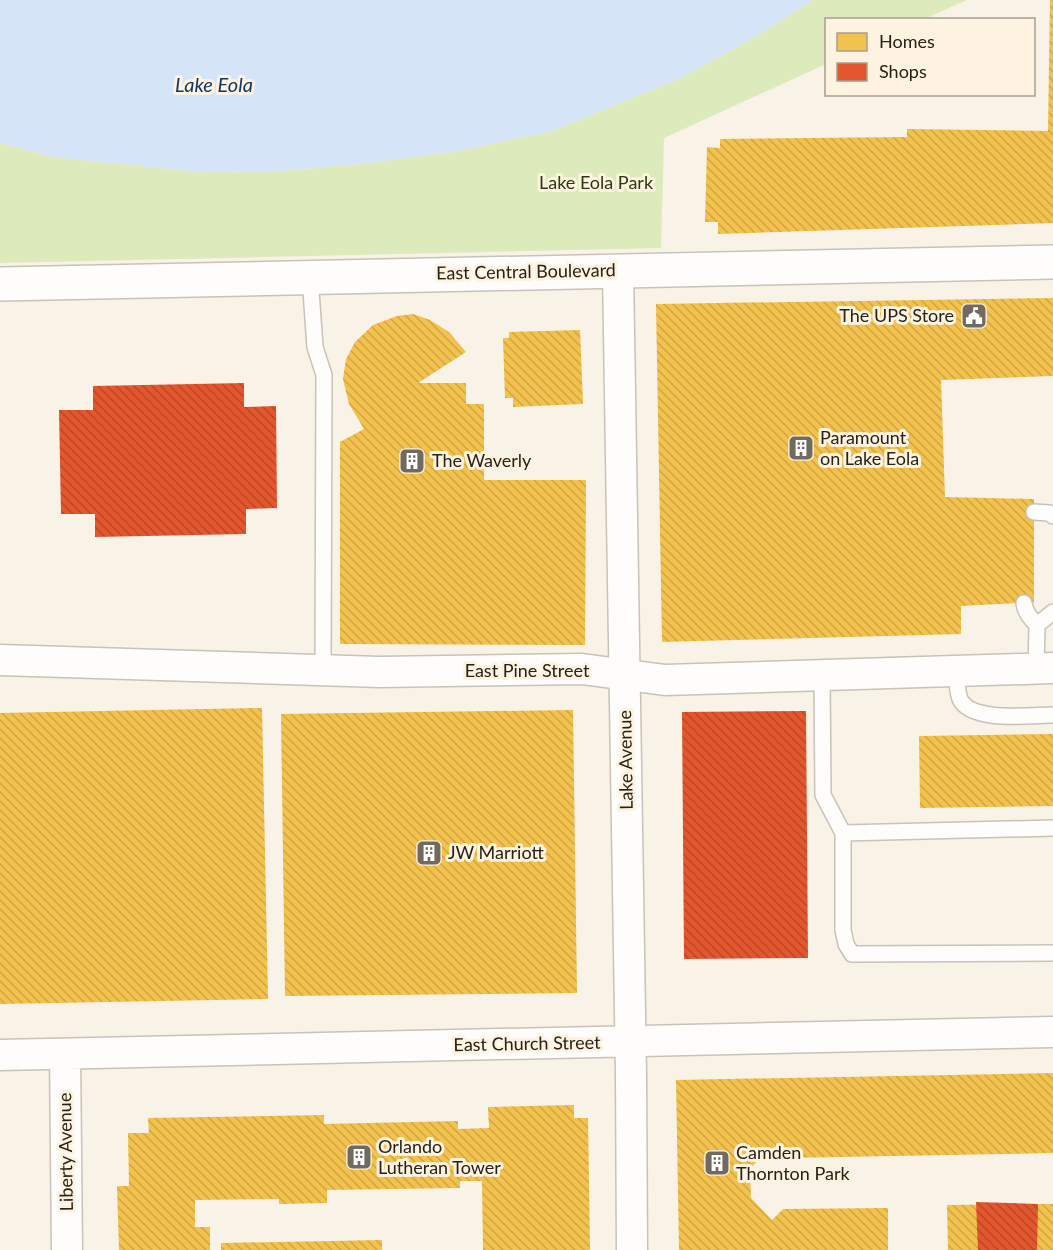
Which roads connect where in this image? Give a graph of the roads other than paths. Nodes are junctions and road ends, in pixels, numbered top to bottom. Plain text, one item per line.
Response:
1 (1053, 262) edge
2 (618, 270) junction
3 (310, 277) junction
4 (0, 284) edge
5 (1034, 512) dead end
6 (1053, 516) edge
7 (1024, 603) dead end
8 (1053, 612) edge
9 (1037, 625) junction
10 (0, 660) edge
11 (1044, 668) edge
12 (323, 670) junction
13 (956, 671) junction
14 (625, 675) junction
15 (822, 675) junction
16 (1053, 715) edge
17 (1053, 828) edge
18 (843, 833) junction
19 (1053, 953) edge
20 (1053, 1032) edge
21 (631, 1041) junction
22 (65, 1054) junction
23 (0, 1055) edge
24 (67, 1250) edge
25 (632, 1250) edge

1 - 2 street, East Central Boulevard
2 - 3 street, East Central Boulevard
2 - 14 street, Lake Avenue
3 - 4 street, East Central Boulevard
3 - 12 lane
5 - 6 lane
7 - 9 lane
8 - 9 lane
9 - 11 lane
10 - 12 street, East Pine Street
11 - 13 street, East Pine Street
12 - 14 street, East Pine Street
13 - 15 street, East Pine Street
13 - 16 lane
14 - 15 street, East Pine Street
14 - 21 street, Lake Avenue
15 - 18 lane
17 - 18 lane
18 - 19 lane
20 - 21 street, East Church Street
21 - 22 street, East Church Street
21 - 25 street, Lake Avenue
22 - 23 street, East Church Street
22 - 24 street, Liberty Avenue

